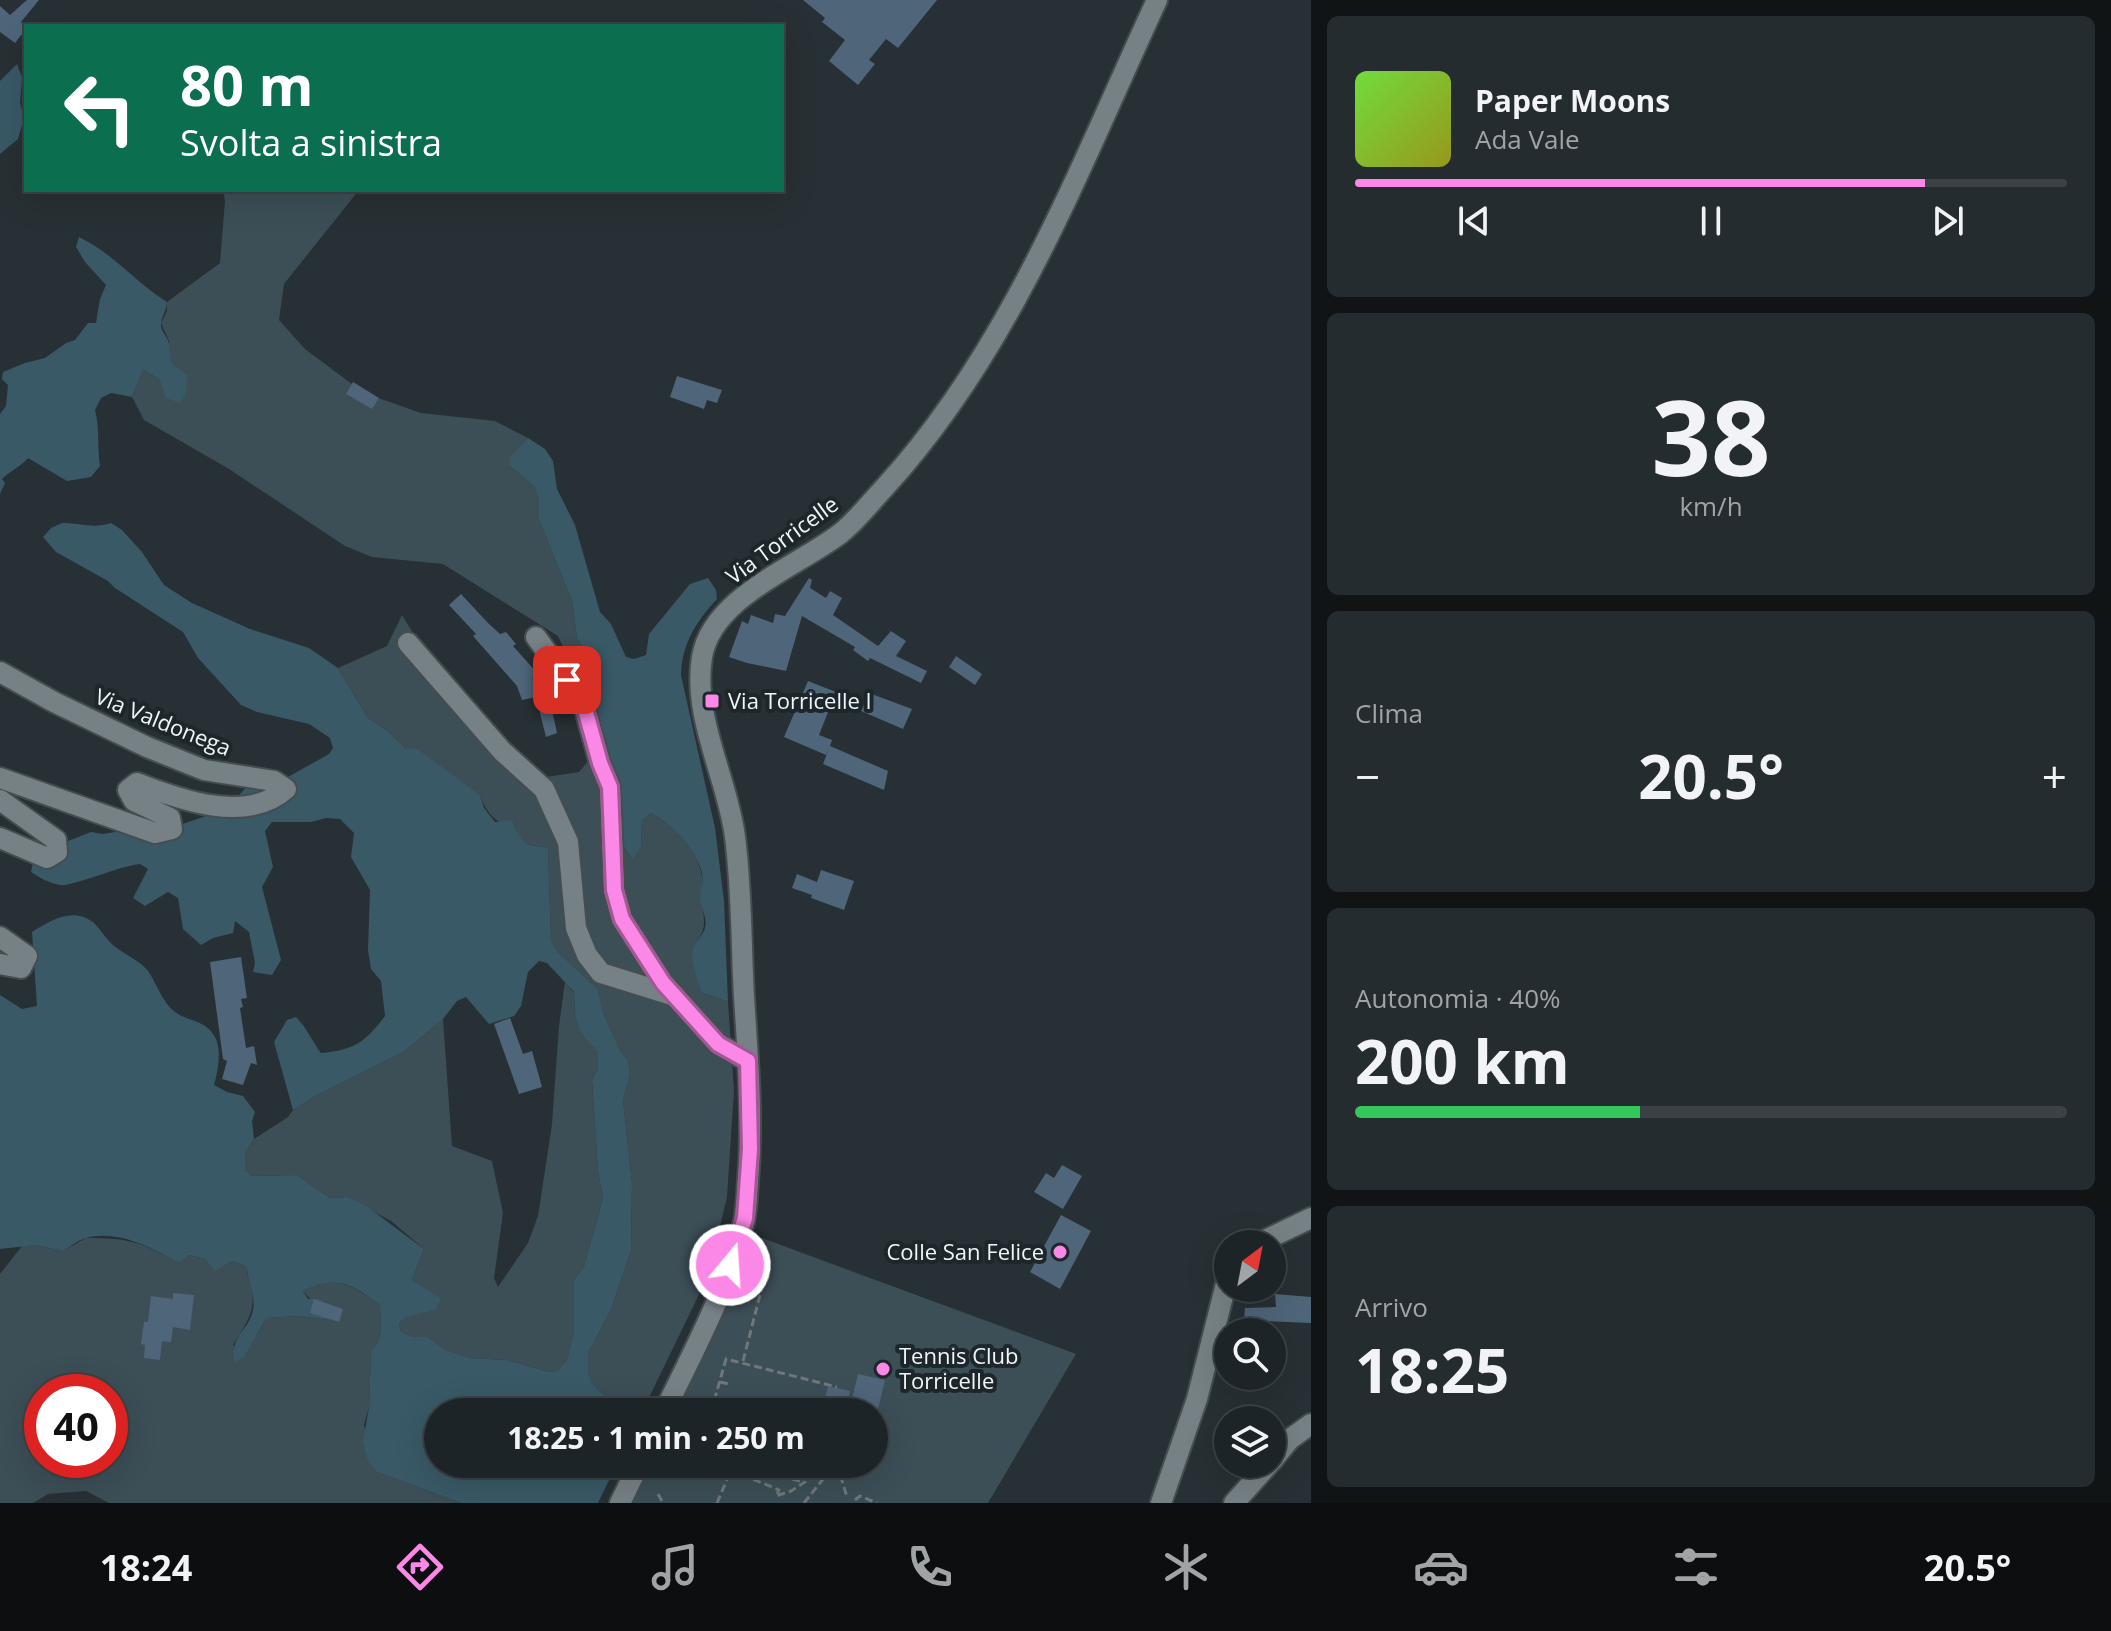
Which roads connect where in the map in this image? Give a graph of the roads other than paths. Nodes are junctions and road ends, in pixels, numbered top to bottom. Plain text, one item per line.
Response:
1 (1157, 0) edge
2 (536, 637) dead end
3 (408, 643) dead end
4 (0, 672) edge
5 (0, 778) edge
6 (0, 800) edge
7 (0, 838) edge
8 (0, 937) edge
9 (0, 964) edge
10 (675, 996) junction
11 (748, 1061) junction
12 (1311, 1218) edge
13 (1286, 1230) edge
14 (1221, 1302) edge
15 (671, 1398) edge
16 (1311, 1424) edge
17 (1286, 1444) edge
18 (632, 1478) edge
19 (1257, 1478) edge
20 (620, 1503) edge
21 (1161, 1503) edge
22 (1234, 1503) edge

1 - 11 street, Via Torricelle
2 - 10 street
3 - 10 street
4 - 5 street, Via Valdonega
6 - 7 street
8 - 9 street
10 - 11 street
11 - 15 street, Via Torricelle
12 - 13 street
14 - 21 street
16 - 17 street
18 - 20 street
19 - 22 street

